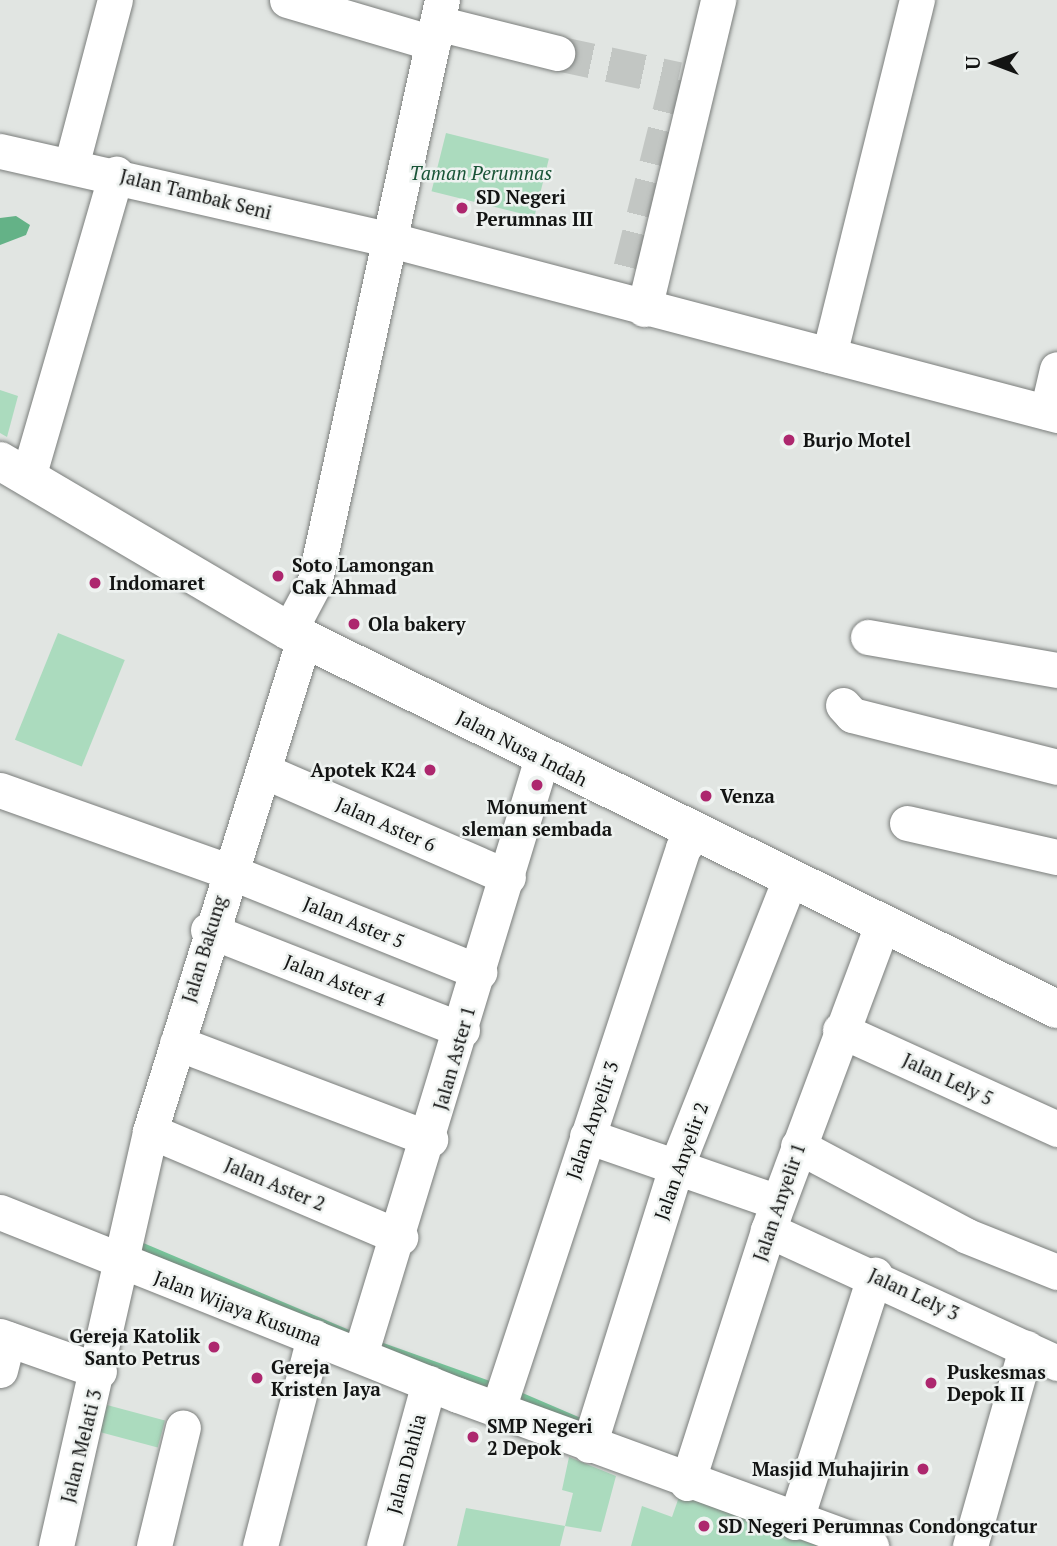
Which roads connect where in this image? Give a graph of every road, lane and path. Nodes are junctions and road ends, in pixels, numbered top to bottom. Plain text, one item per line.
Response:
1 (115, 0) edge
2 (287, 0) edge
3 (718, 0) edge
4 (918, 0) edge
5 (437, 22) edge
6 (557, 53) tunnel mouth
7 (0, 151) edge
8 (71, 166) junction
9 (116, 174) junction
10 (391, 240) junction
11 (644, 309) junction
12 (829, 355) junction
13 (1057, 369) edge
14 (1052, 414) edge
15 (14, 469) edge
16 (297, 635) junction
17 (868, 637) dead end
18 (1057, 670) edge
19 (843, 705) dead end
20 (542, 758) junction
21 (1057, 767) edge
22 (264, 771) junction
23 (0, 790) edge
24 (906, 823) dead end
25 (694, 835) junction
26 (1057, 858) edge
27 (228, 871) junction
28 (508, 877) junction
29 (789, 882) junction
30 (882, 925) junction
31 (208, 930) junction
32 (479, 972) junction
33 (1057, 1009) edge
34 (462, 1030) junction
35 (839, 1030) junction
36 (177, 1043) junction
37 (1057, 1129) edge
38 (150, 1131) junction
39 (587, 1136) junction
40 (430, 1139) junction
41 (798, 1146) junction
42 (677, 1167) junction
43 (0, 1212) edge
44 (773, 1216) junction
45 (400, 1237) junction
46 (116, 1262) junction
47 (1057, 1272) edge
48 (875, 1275) junction
49 (314, 1337) junction
50 (362, 1347) junction
51 (3, 1348) edge
52 (1026, 1348) junction
53 (1057, 1363) edge
54 (99, 1371) junction
55 (429, 1383) junction
56 (500, 1400) junction
57 (183, 1427) dead end
58 (591, 1436) junction
59 (687, 1483) junction
60 (795, 1522) junction
61 (56, 1546) edge
62 (154, 1546) edge
63 (260, 1546) edge
64 (384, 1546) edge
65 (871, 1546) edge
66 (970, 1546) edge

1 - 8 street
2 - 5 street
3 - 11 street
4 - 12 street
5 - 6 street
5 - 10 street, Jalan Bakung
7 - 8 street, Jalan Tambak Seni
8 - 9 street, Jalan Tambak Seni
9 - 10 street, Jalan Tambak Seni
9 - 15 street
10 - 11 street, Jalan Tambak Seni
10 - 16 street, Jalan Bakung
11 - 12 street, Jalan Tambak Seni
12 - 14 street, Jalan Tambak Seni
13 - 14 street
15 - 16 main road, Jalan Nusa Indah
16 - 20 main road, Jalan Nusa Indah
16 - 22 street, Jalan Bakung
17 - 18 street
19 - 21 street
20 - 25 main road, Jalan Nusa Indah
20 - 28 street, Jalan Aster 1
22 - 27 street, Jalan Bakung
22 - 28 street, Jalan Aster 6
23 - 27 street, Jalan Aster 5
24 - 26 street
25 - 29 main road, Jalan Nusa Indah
25 - 39 street, Jalan Anyelir 3
27 - 31 street, Jalan Bakung
27 - 32 street, Jalan Aster 5
28 - 32 street, Jalan Aster 1
29 - 30 main road, Jalan Nusa Indah
29 - 42 street, Jalan Anyelir 2
30 - 33 main road, Jalan Nusa Indah
30 - 35 street, Jalan Anyelir 1
31 - 34 street, Jalan Aster 4
31 - 36 street, Jalan Bakung
32 - 34 street, Jalan Aster 1
34 - 40 street, Jalan Aster 1
35 - 37 street, Jalan Lely 5
35 - 41 street, Jalan Anyelir 1
36 - 38 street, Jalan Bakung
36 - 40 street
38 - 45 street, Jalan Aster 2
38 - 46 street, Jalan Bakung
39 - 42 street, Jalan Lely 3
39 - 56 street, Jalan Anyelir 3
40 - 45 street, Jalan Aster 1
41 - 44 street, Jalan Anyelir 1
41 - 47 street
42 - 44 street, Jalan Lely 3
42 - 58 street, Jalan Anyelir 2
43 - 46 street, Jalan Wijaya Kusuma
44 - 48 street, Jalan Lely 3
44 - 59 street, Jalan Anyelir 1
45 - 50 street, Jalan Aster 1
46 - 49 street, Jalan Wijaya Kusuma
46 - 54 street, Jalan Melati 3
48 - 52 street, Jalan Lely 3
48 - 60 street
49 - 50 street, Jalan Wijaya Kusuma
49 - 63 street
50 - 55 street, Jalan Wijaya Kusuma
51 - 54 street
52 - 53 street, Jalan Lely 3
52 - 66 street
54 - 61 street, Jalan Melati 3
55 - 56 street, Jalan Wijaya Kusuma
55 - 64 street, Jalan Dahlia
56 - 58 street, Jalan Wijaya Kusuma
57 - 62 street
58 - 59 street, Jalan Wijaya Kusuma
59 - 60 street, Jalan Wijaya Kusuma
60 - 65 street, Jalan Wijaya Kusuma

